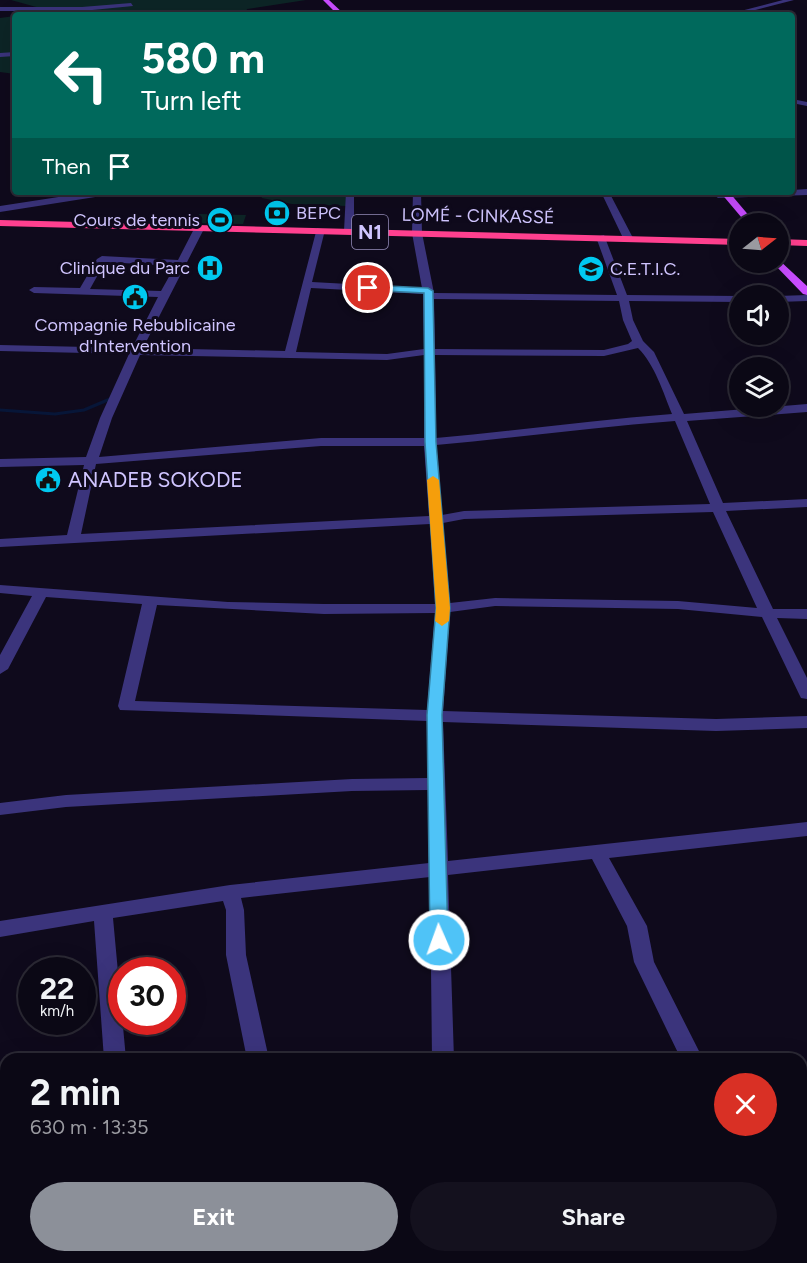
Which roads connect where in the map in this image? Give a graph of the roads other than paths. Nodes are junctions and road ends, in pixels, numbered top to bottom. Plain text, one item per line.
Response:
1 (326, 0) edge
2 (791, 0) edge
3 (131, 5) dead end
4 (0, 9) edge
5 (339, 12) edge
6 (741, 12) edge
7 (89, 195) edge
8 (350, 195) edge
9 (417, 195) edge
10 (606, 195) edge
11 (722, 195) edge
12 (723, 195) edge
13 (0, 209) edge
14 (735, 213) edge
15 (741, 213) edge
16 (0, 223) edge
17 (200, 227) junction
18 (320, 230) junction
19 (349, 231) junction
20 (417, 233) junction
21 (601, 237) junction
22 (628, 238) junction
23 (789, 242) edge
24 (729, 243) edge
25 (807, 243) edge
26 (181, 263) junction
27 (789, 263) edge
28 (788, 273) edge
29 (807, 281) edge
30 (307, 285) junction
31 (34, 290) dead end
32 (84, 290) junction
33 (807, 292) edge
34 (165, 294) junction
35 (428, 294) junction
36 (807, 298) edge
37 (729, 299) edge
38 (789, 299) edge
39 (624, 300) junction
40 (638, 342) junction
41 (0, 348) edge
42 (135, 351) junction
43 (429, 352) junction
44 (290, 355) junction
45 (807, 408) edge
46 (679, 417) junction
47 (430, 442) junction
48 (91, 461) junction
49 (0, 463) edge
50 (807, 503) edge
51 (718, 508) junction
52 (436, 520) junction
53 (73, 539) junction
54 (0, 543) edge
55 (0, 589) edge
56 (40, 592) junction
57 (150, 602) junction
58 (443, 608) junction
59 (766, 613) junction
60 (807, 614) edge
61 (0, 669) edge
62 (807, 694) edge
63 (435, 715) junction
64 (807, 722) edge
65 (435, 784) junction
66 (0, 809) edge
67 (807, 829) edge
68 (598, 854) junction
69 (437, 868) junction
70 (230, 892) junction
71 (103, 912) junction
72 (0, 929) edge
73 (115, 1053) edge
74 (257, 1053) edge
75 (443, 1053) edge
76 (689, 1053) edge

1 - 5 main road
2 - 6 street
3 - 4 street
7 - 13 street
8 - 19 street
9 - 20 street
10 - 22 street
11 - 14 main road
12 - 15 main road
16 - 17 highway, LOMÉ - CINKASSÉ / N1
17 - 18 highway, LOMÉ - CINKASSÉ / N1
17 - 26 street
18 - 19 highway, LOMÉ - CINKASSÉ / N1
18 - 30 street
19 - 20 highway, LOMÉ - CINKASSÉ / N1
20 - 21 highway, LOMÉ - CINKASSÉ / N1
20 - 35 street
21 - 22 highway, LOMÉ - CINKASSÉ / N1
21 - 39 street
22 - 24 highway, LOMÉ - CINKASSÉ / N1
23 - 25 highway
26 - 32 street
26 - 34 street
27 - 29 main road
28 - 33 main road
30 - 35 street
30 - 44 street
31 - 32 street
32 - 34 street
34 - 42 street
35 - 39 street
35 - 43 street
36 - 38 street
37 - 39 street
39 - 40 street
40 - 43 street
40 - 46 street
41 - 42 street
42 - 44 street
42 - 48 street
43 - 44 street
43 - 47 street
45 - 46 street
46 - 47 street
46 - 51 street
47 - 48 street
47 - 52 street
48 - 49 street
48 - 53 street
50 - 51 street
51 - 52 street
51 - 59 street
52 - 53 street
52 - 58 street
53 - 54 street
55 - 56 street
56 - 57 street
56 - 61 street
57 - 58 street
57 - 63 street
58 - 59 street
58 - 63 street
59 - 60 street
59 - 62 street
63 - 64 street
63 - 65 street
65 - 66 street
65 - 69 street
67 - 68 street
68 - 69 street
68 - 76 street
69 - 70 street
69 - 75 street
70 - 71 street
70 - 74 street
71 - 72 street
71 - 73 street

